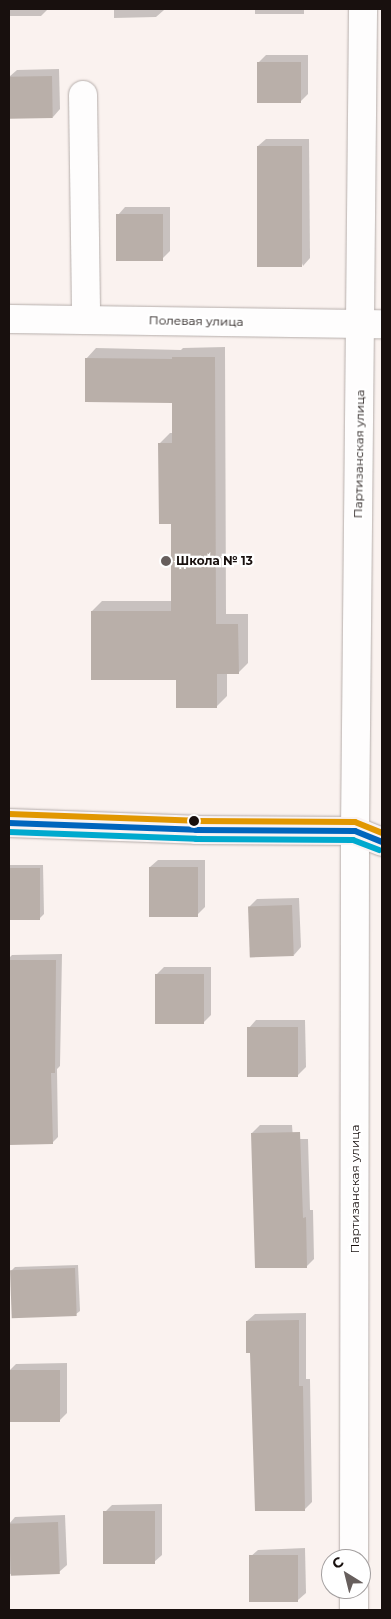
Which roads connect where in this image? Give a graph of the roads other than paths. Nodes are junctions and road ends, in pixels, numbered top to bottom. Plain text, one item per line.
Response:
1 (363, 9) edge
2 (83, 95) dead end
3 (9, 319) edge
4 (86, 320) junction
5 (371, 323) edge
6 (9, 823) edge
7 (355, 832) junction
8 (382, 842) edge
9 (354, 1549) edge

1 - 5 street, Партизанская улица
2 - 4 street
3 - 4 street, Полевая улица
4 - 5 street, Полевая улица
5 - 7 street, Партизанская улица
6 - 7 street
7 - 8 street
7 - 9 street, Партизанская улица

